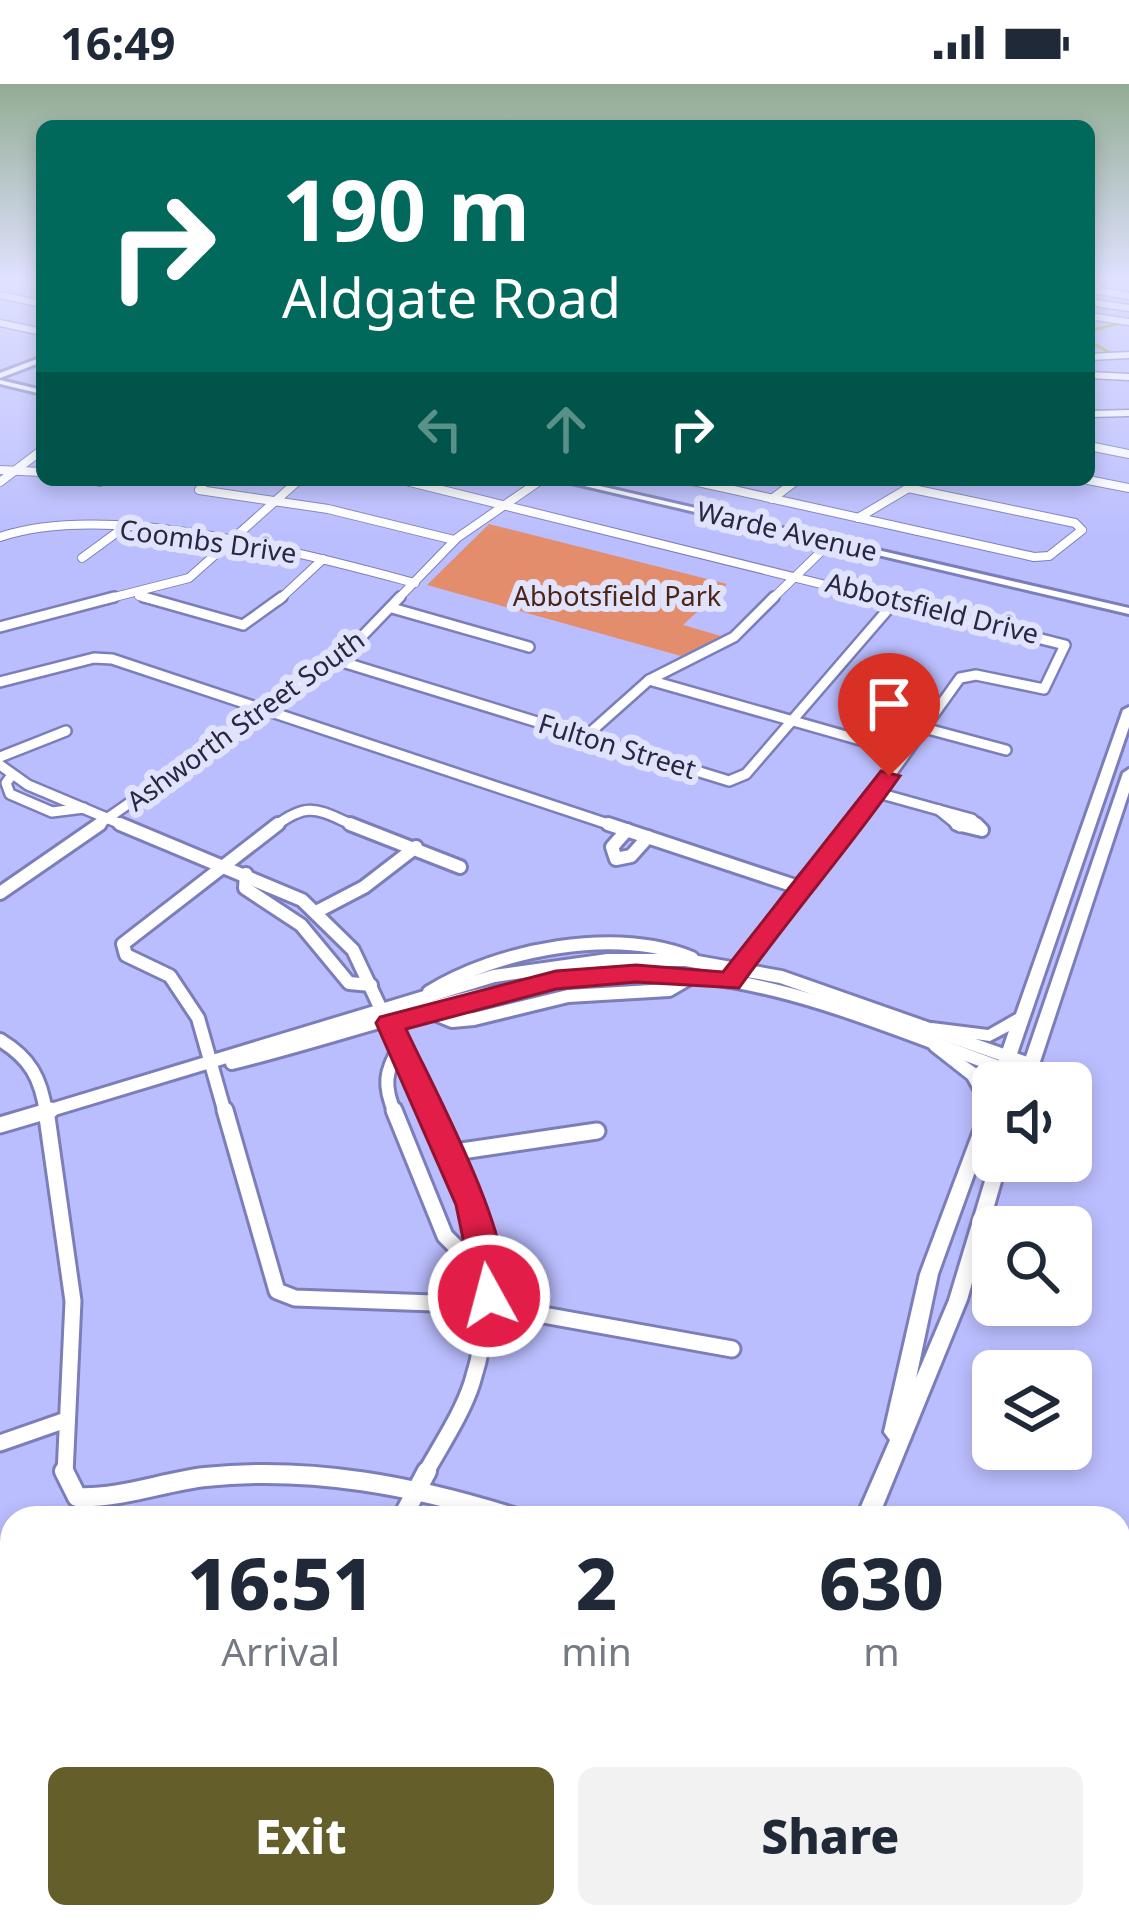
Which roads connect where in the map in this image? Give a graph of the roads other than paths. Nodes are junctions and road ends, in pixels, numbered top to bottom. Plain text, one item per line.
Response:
1 (34, 364) edge
2 (14, 372) junction
3 (1095, 375) edge
4 (1129, 376) edge
5 (0, 379) edge
6 (13, 385) junction
7 (36, 391) edge
8 (1095, 414) edge
9 (1129, 416) edge
10 (1095, 447) edge
11 (36, 454) edge
12 (1129, 454) edge
13 (0, 470) edge
14 (14, 470) junction
15 (36, 472) edge
16 (1095, 481) edge
17 (0, 482) edge
18 (202, 486) edge
19 (293, 486) edge
20 (427, 486) edge
21 (532, 486) edge
22 (589, 486) edge
23 (715, 486) edge
24 (789, 486) edge
25 (912, 486) edge
26 (908, 488) junction
27 (1129, 488) edge
28 (772, 499) junction
29 (277, 501) junction
30 (505, 505) junction
31 (858, 518) junction
32 (123, 528) junction
33 (0, 537) edge
34 (234, 540) junction
35 (454, 541) junction
36 (831, 542) junction
37 (82, 558) dead end
38 (323, 560) junction
39 (797, 576) junction
40 (415, 583) junction
41 (138, 595) junction
42 (896, 600) junction
43 (392, 608) junction
44 (1126, 614) edge
45 (0, 627) edge
46 (529, 647) dead end
47 (337, 660) junction
48 (649, 680) junction
49 (0, 682) edge
50 (265, 710) junction
51 (1129, 710) edge
52 (791, 721) junction
53 (924, 728) junction
54 (67, 731) dead end
55 (585, 736) junction
56 (1006, 750) dead end
57 (906, 753) junction
58 (0, 761) edge
59 (1129, 773) edge
60 (878, 793) junction
61 (939, 810) dead end
62 (111, 819) junction
63 (627, 830) junction
64 (648, 837) junction
65 (416, 847) junction
66 (221, 864) junction
67 (460, 867) dead end
68 (246, 874) junction
69 (798, 887) junction
70 (0, 893) edge
71 (318, 911) junction
72 (738, 968) junction
73 (694, 969) junction
74 (730, 982) junction
75 (371, 985) junction
76 (386, 1015) junction
77 (1022, 1017) junction
78 (932, 1028) junction
79 (0, 1040) edge
80 (936, 1046) junction
81 (400, 1047) junction
82 (981, 1062) edge
83 (990, 1062) edge
84 (1007, 1062) edge
85 (1032, 1062) edge
86 (213, 1064) junction
87 (972, 1073) edge
88 (45, 1112) junction
89 (1, 1123) edge
90 (596, 1131) dead end
91 (448, 1153) junction
92 (972, 1157) edge
93 (993, 1182) edge
94 (486, 1256) junction
95 (488, 1305) junction
96 (732, 1349) dead end
97 (66, 1420) junction
98 (0, 1443) edge
99 (890, 1452) junction
100 (418, 1489) junction
101 (409, 1506) edge
102 (475, 1506) edge
103 (871, 1506) edge

1 - 2 main road
2 - 5 main road
2 - 6 main road
3 - 4 street
5 - 6 main road
6 - 7 main road
8 - 9 street
10 - 12 street
11 - 14 street
13 - 14 street
14 - 15 street
14 - 17 street
16 - 27 street
18 - 29 street
19 - 29 street
20 - 30 street, Abbotsfield Drive
21 - 30 street, Ashworth Street South
22 - 36 main road, Warde Avenue
23 - 28 street
24 - 28 street
25 - 26 street
26 - 31 street
26 - 31 street
28 - 31 street
29 - 34 street
29 - 35 street
30 - 35 street, Ashworth Street South
30 - 39 street, Abbotsfield Drive
32 - 33 street, Coombs Drive
32 - 34 street, Coombs Drive
32 - 37 street
34 - 38 street, Coombs Drive
34 - 41 street
35 - 40 street, Ashworth Street South
36 - 39 street
36 - 44 main road, Warde Avenue
38 - 40 street, Coombs Drive
38 - 41 street
39 - 42 street, Abbotsfield Drive
39 - 48 street
40 - 43 street, Ashworth Street South
41 - 45 street
42 - 52 street, Fulton Street
42 - 53 street, Abbotsfield Drive
43 - 46 street
43 - 47 street, Ashworth Street South
47 - 50 street, Ashworth Street South
47 - 55 street, Fulton Street
48 - 52 street
48 - 55 street
49 - 50 street
50 - 62 street, Ashworth Street South
50 - 63 street
51 - 77 main road
52 - 55 street, Fulton Street
52 - 57 street
53 - 56 street
53 - 57 street, Abbotsfield Drive
54 - 58 street
57 - 60 street, Abbotsfield Drive
58 - 62 street
59 - 85 main road
60 - 61 street
60 - 69 street, Abbotsfield Drive
62 - 66 street
62 - 70 street, Ashworth Street South
63 - 64 street
63 - 64 street
64 - 69 street
65 - 66 street
65 - 67 street
65 - 71 street
66 - 68 street
66 - 86 street
68 - 71 street
68 - 75 street
69 - 72 street, Abbotsfield Drive
71 - 75 street
72 - 73 street
72 - 74 street, Abbotsfield Drive
72 - 78 street
73 - 74 street
73 - 76 street
73 - 76 street
74 - 80 street
75 - 76 street
76 - 81 street
76 - 86 street
77 - 78 main road
77 - 84 main road
78 - 83 street
79 - 88 street
80 - 82 street
80 - 87 main road
81 - 91 street
81 - 94 street
86 - 88 street
86 - 95 street
88 - 89 street
88 - 97 street
90 - 91 street
91 - 94 street
92 - 99 main road
93 - 99 main road
94 - 95 street
95 - 96 street
95 - 100 street
97 - 98 street
97 - 100 street
99 - 103 main road
100 - 101 street
100 - 102 street

